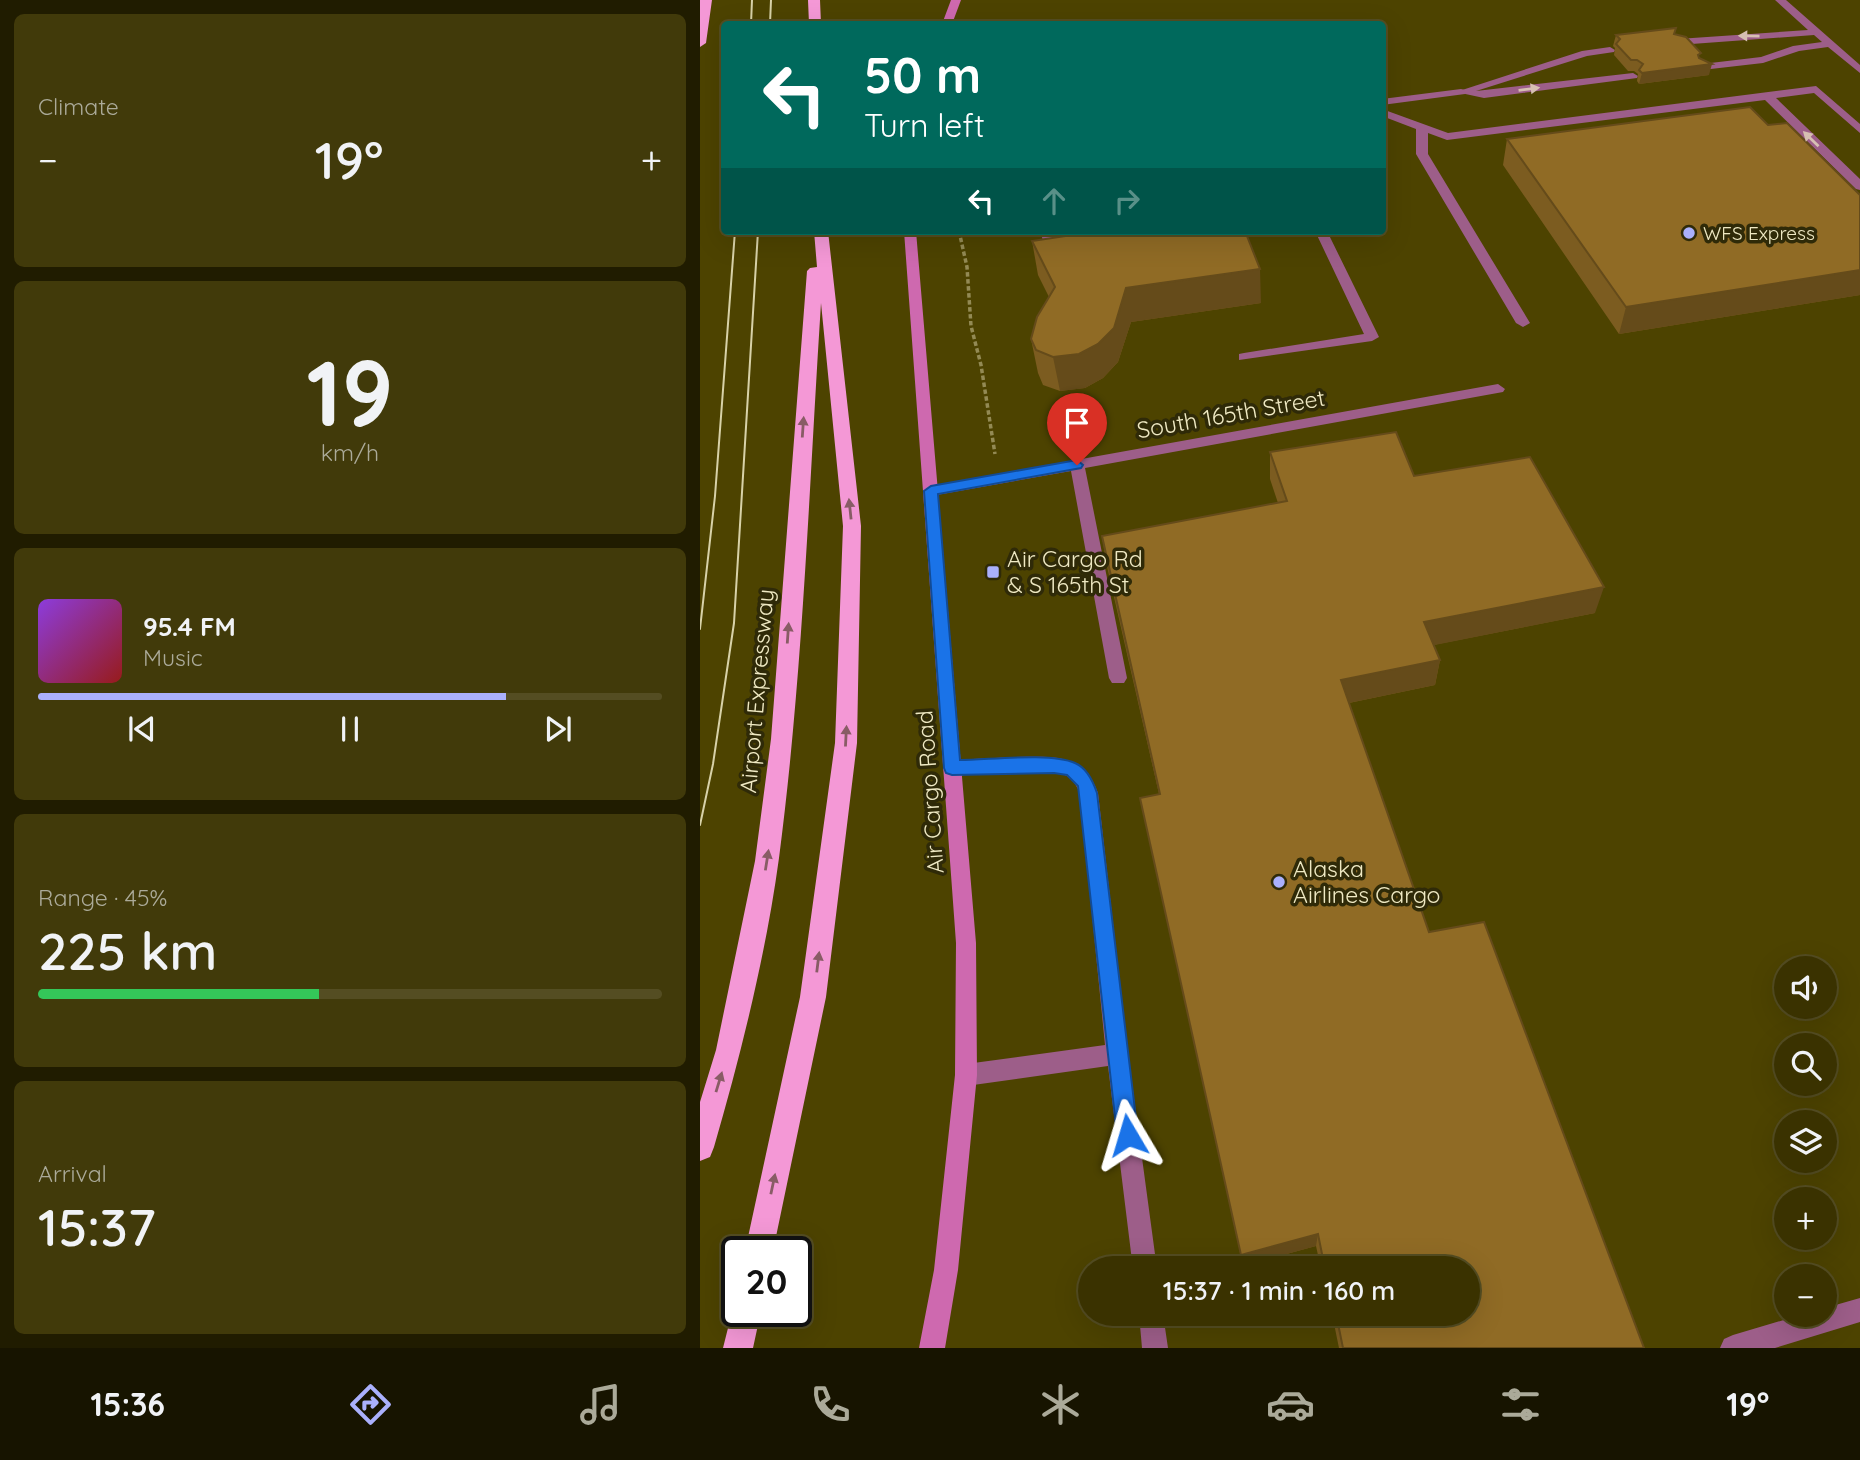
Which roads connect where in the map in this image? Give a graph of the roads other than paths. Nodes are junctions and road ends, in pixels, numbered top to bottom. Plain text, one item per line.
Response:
1 (706, 0) edge
2 (814, 0) edge
3 (956, 0) edge
4 (1780, 0) edge
5 (815, 21) edge
6 (948, 21) edge
7 (1816, 32) junction
8 (1678, 42) edge
9 (700, 43) edge
10 (1829, 44) junction
11 (1610, 50) dead end
12 (1702, 68) edge
13 (1860, 70) edge
14 (1633, 76) dead end
15 (1461, 92) junction
16 (1768, 96) junction
17 (1386, 101) edge
18 (1386, 114) edge
19 (1422, 127) junction
20 (1860, 130) edge
21 (1860, 186) edge
22 (819, 235) edge
23 (819, 235) edge
24 (910, 235) edge
25 (1047, 235) edge
26 (1323, 235) edge
27 (1075, 240) edge
28 (1523, 323) dead end
29 (1244, 357) dead end
30 (1498, 389) dead end
31 (1077, 465) junction
32 (931, 491) junction
33 (1118, 678) dead end
34 (952, 768) junction
35 (1117, 1054) junction
36 (966, 1075) junction
37 (700, 1147) edge
38 (761, 1236) edge
39 (1143, 1256) edge
40 (1860, 1310) edge
41 (1152, 1326) edge
42 (743, 1327) edge
43 (738, 1348) edge
44 (932, 1348) edge
45 (1155, 1348) edge
46 (1733, 1348) edge

1 - 9 highway
2 - 5 highway
3 - 6 street
4 - 7 street
7 -> 8 street
7 - 10 street
10 - 12 street
10 - 13 street
11 - 15 street
15 -> 14 street
15 - 17 street
16 - 19 street
16 - 20 street
21 -> 16 street
18 - 19 street
19 - 28 street
37 -> 22 highway, Airport Expressway
38 -> 23 highway
24 - 32 street, Air Cargo Road
25 - 27 street
26 - 29 street
30 - 31 street, South 165th Street
31 - 32 street, South 165th Street
31 - 33 street
32 - 34 street, Air Cargo Road
34 - 35 street
34 - 36 street, Air Cargo Road
35 - 36 street
35 - 39 street
36 - 44 street, Air Cargo Road
40 - 46 street
41 - 45 street
42 - 43 highway

